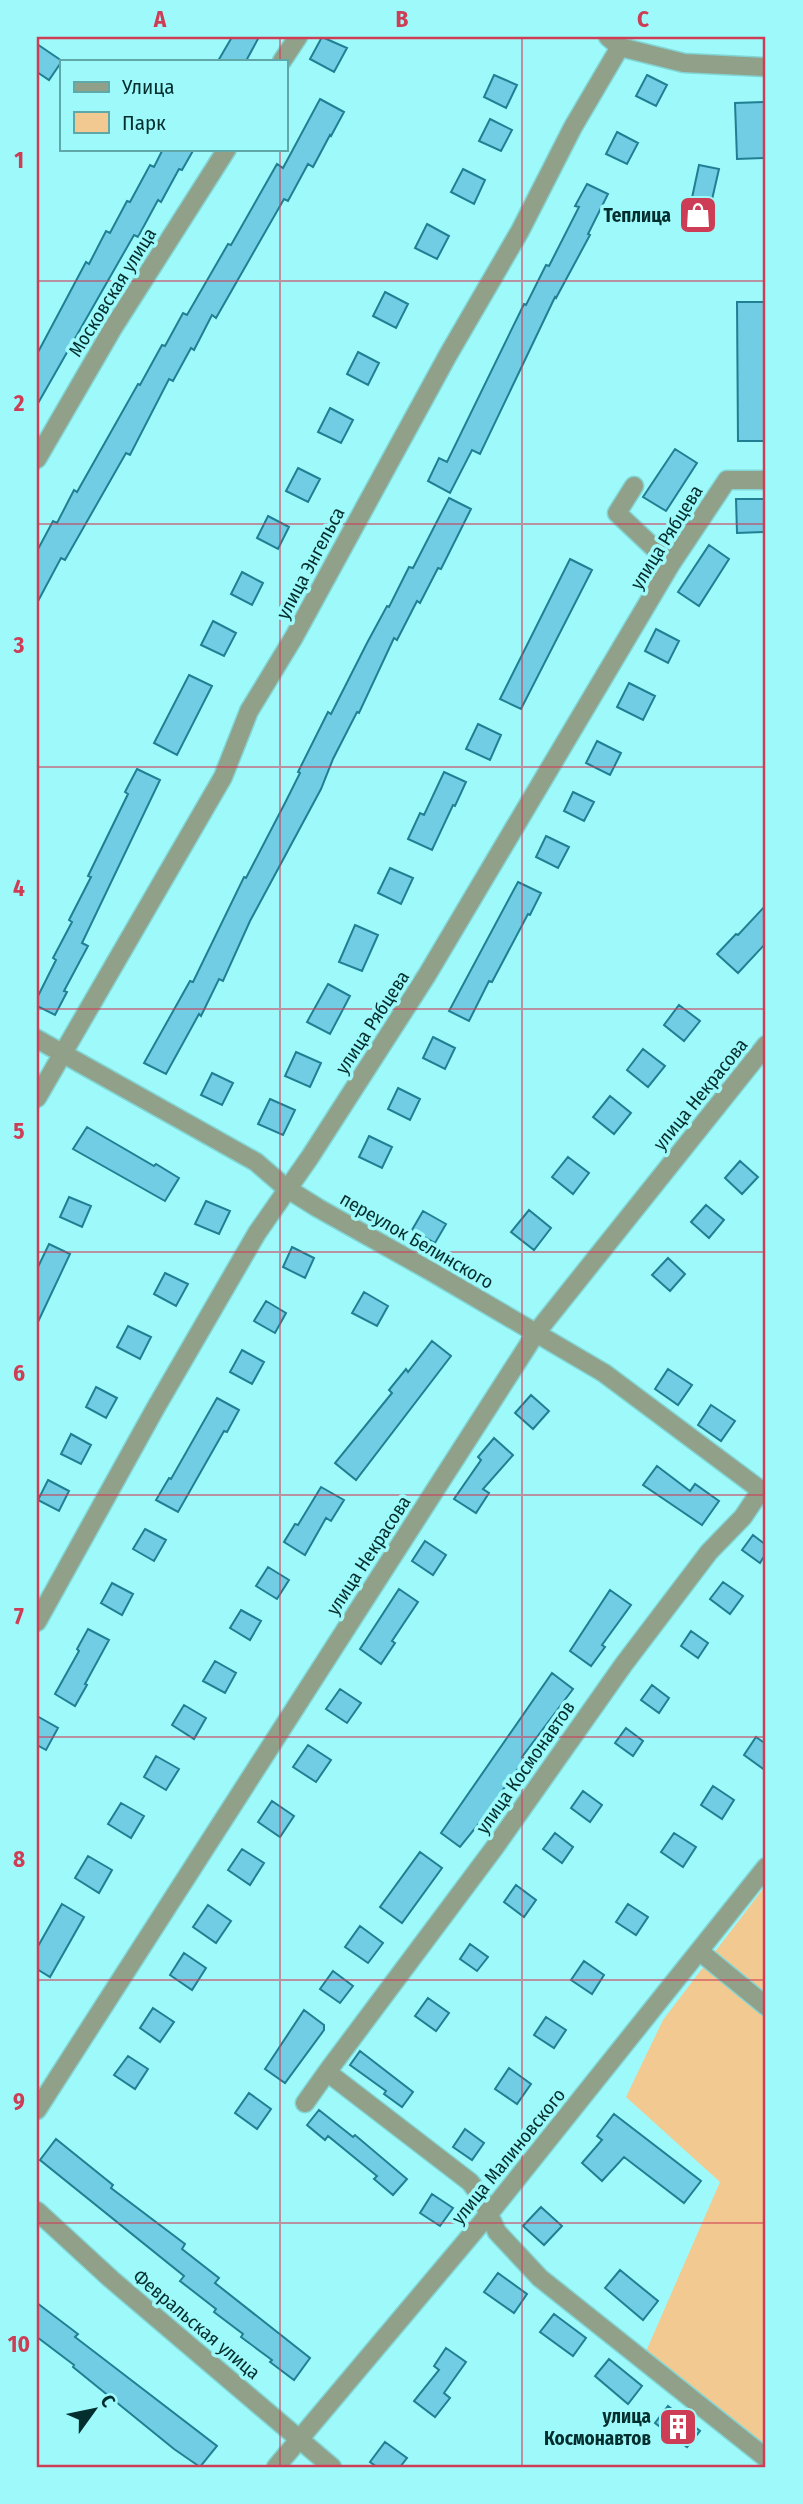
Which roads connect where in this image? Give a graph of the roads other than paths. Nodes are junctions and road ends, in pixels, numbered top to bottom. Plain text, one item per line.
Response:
1 (298, 37) edge
2 (614, 40) edge
3 (283, 60) edge
4 (766, 67) edge
5 (226, 150) edge
6 (37, 459) edge
7 (766, 480) edge
8 (634, 486) dead end
9 (671, 564) junction
10 (37, 1039) edge
11 (766, 1045) edge
12 (63, 1052) junction
13 (37, 1098) edge
14 (286, 1188) junction
15 (536, 1333) junction
16 (764, 1492) edge
17 (37, 1622) edge
18 (766, 1867) edge
19 (699, 1951) junction
20 (766, 2006) edge
21 (327, 2072) junction
22 (305, 2102) dead end
23 (37, 2110) edge
24 (37, 2211) edge
25 (488, 2215) junction
26 (298, 2440) junction
27 (766, 2458) edge
28 (276, 2467) edge
29 (332, 2467) edge

1 - 3 street
2 - 4 street
2 - 12 street, улица Энгельса
5 - 6 street, Московская улица
7 - 9 street, улица Рябцева
8 - 9 street
9 - 14 street, улица Рябцева
10 - 12 street, переулок Белинского
11 - 15 street, улица Некрасова
12 - 13 street, улица Энгельса
12 - 14 street, переулок Белинского
14 - 15 street, переулок Белинского
14 - 17 street, улица Рябцева
15 - 16 street, переулок Белинского
15 - 23 street, улица Некрасова
16 - 21 street, улица Космонавтов
18 - 19 street, улица Малиновского
19 - 20 street
19 - 25 street, улица Малиновского
21 - 22 street, улица Космонавтов
21 - 25 street
24 - 26 street, Февральская улица
25 - 26 street, улица Малиновского
25 - 27 street
26 - 28 street, улица Малиновского
26 - 29 street, Февральская улица

